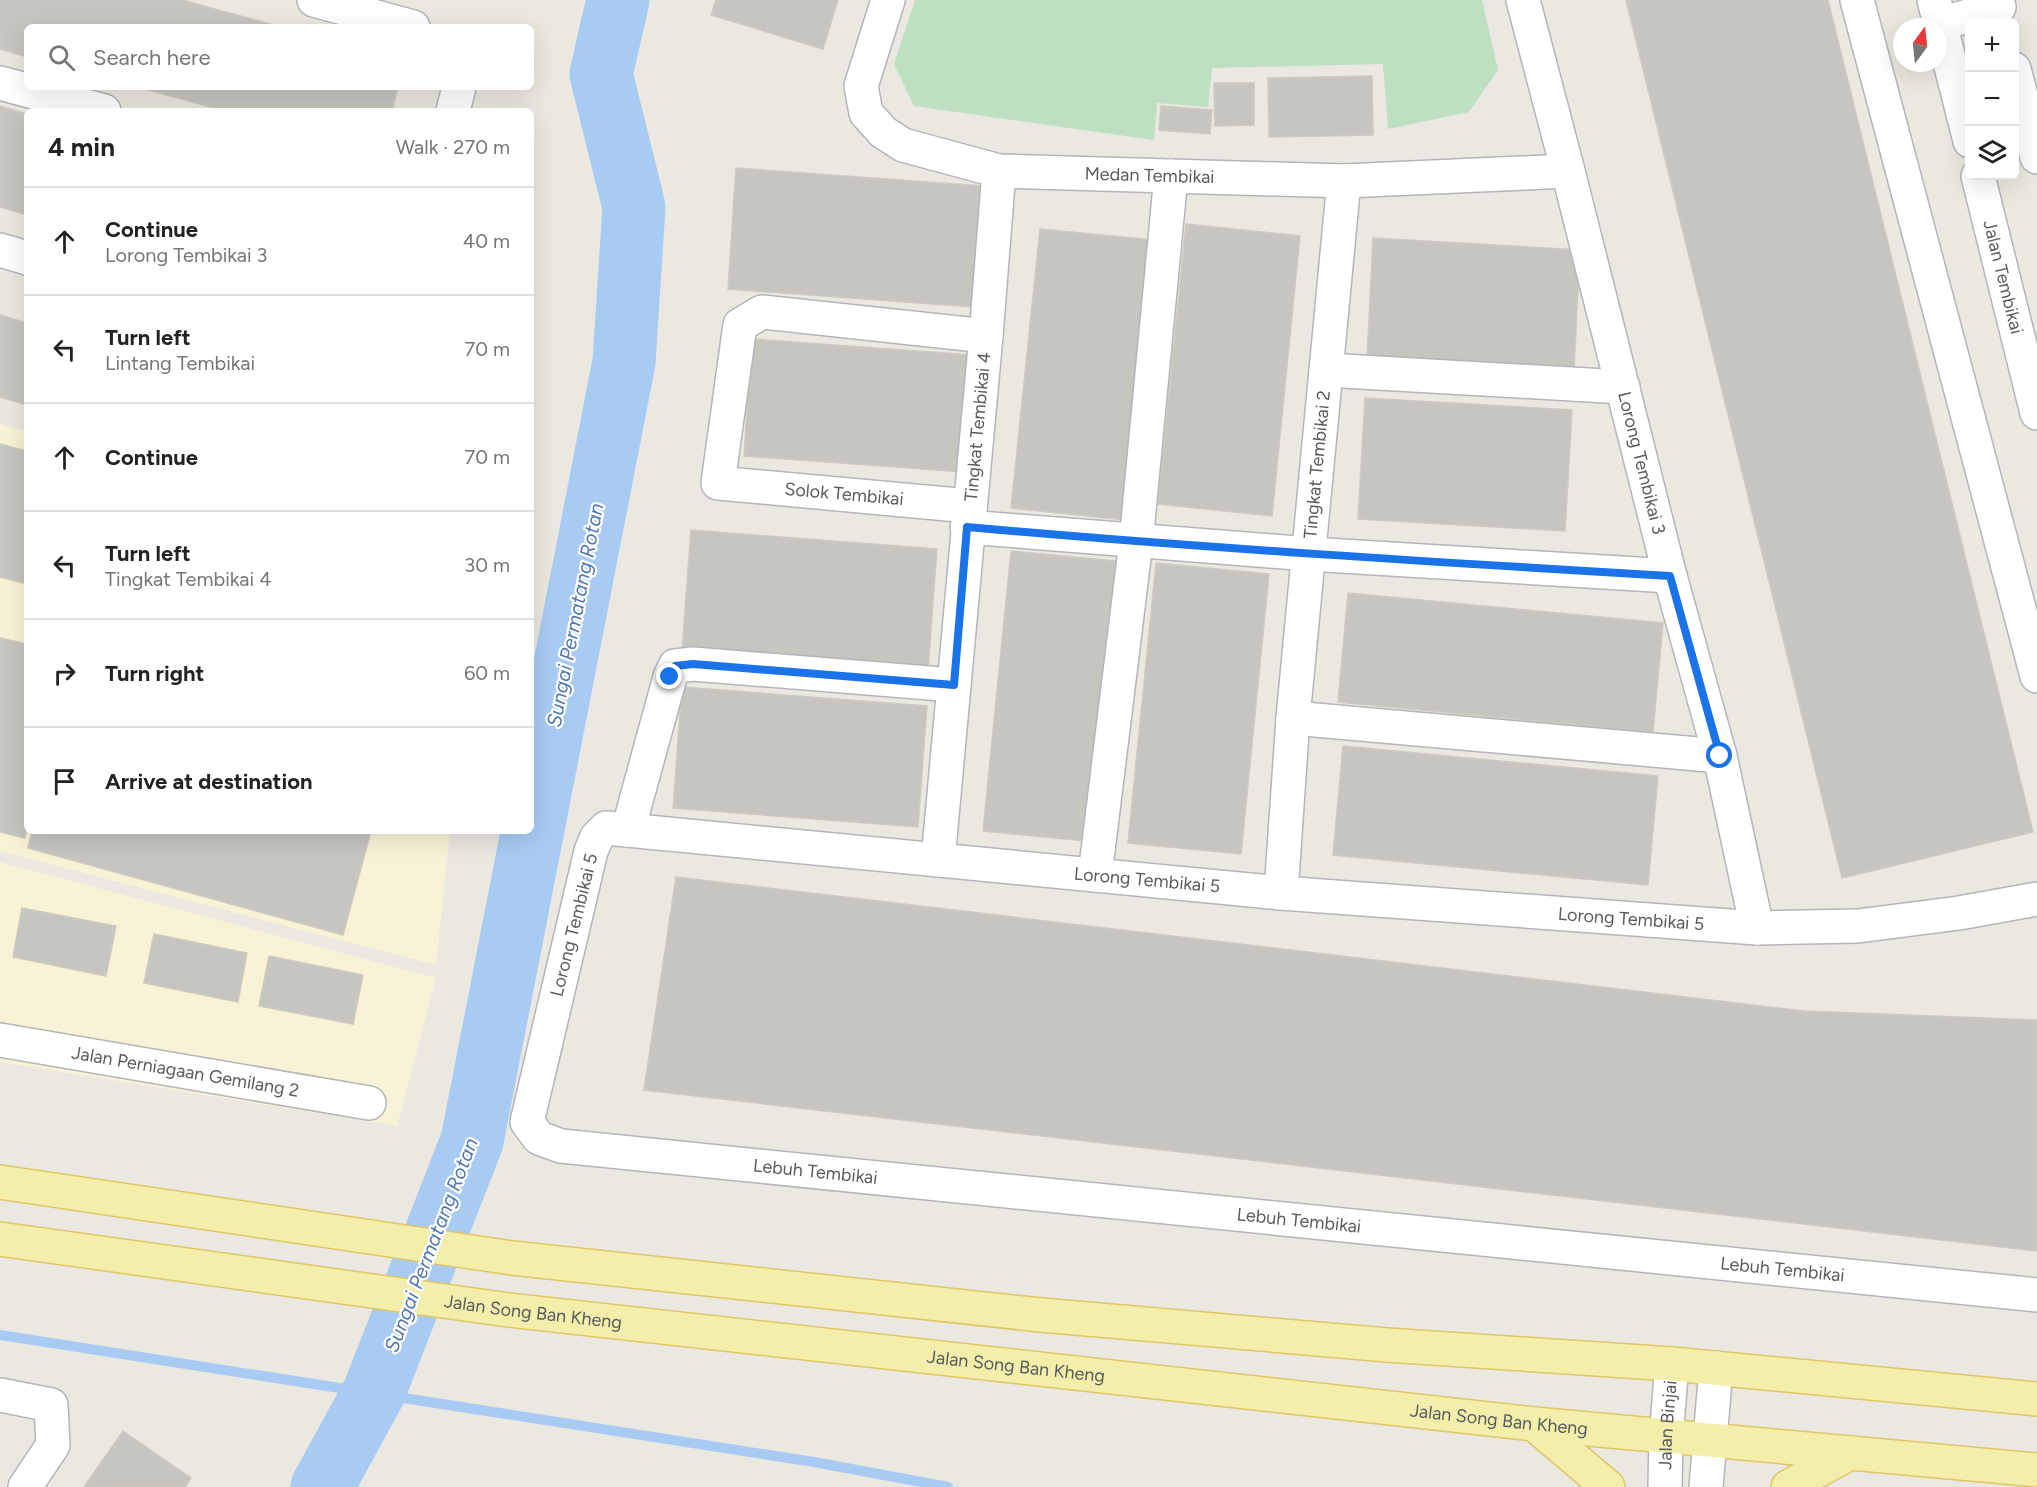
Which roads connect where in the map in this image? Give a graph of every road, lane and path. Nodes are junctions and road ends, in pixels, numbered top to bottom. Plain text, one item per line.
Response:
1 (314, 0) edge
2 (888, 0) edge
3 (1523, 0) edge
4 (1857, 0) edge
5 (1999, 10) edge
6 (1937, 12) edge
7 (400, 16) edge
8 (2015, 72) edge
9 (0, 83) edge
10 (24, 89) edge
11 (26, 90) edge
12 (458, 90) edge
13 (93, 108) edge
14 (454, 108) edge
15 (1966, 126) edge
16 (2037, 157) edge
17 (999, 171) junction
18 (1568, 171) junction
19 (1171, 176) junction
20 (1979, 180) edge
21 (1344, 181) junction
22 (0, 250) edge
23 (24, 257) edge
24 (986, 336) junction
25 (1326, 370) junction
26 (1623, 387) junction
27 (2037, 413) edge
28 (968, 516) junction
29 (1136, 542) junction
30 (1309, 554) junction
31 (1670, 576) junction
32 (2036, 668) edge
33 (954, 685) junction
34 (1293, 718) junction
35 (1720, 756) junction
36 (628, 830) junction
37 (938, 860) junction
38 (1095, 874) junction
39 (1281, 892) junction
40 (2037, 898) edge
41 (1757, 928) junction
42 (0, 1040) edge
43 (369, 1103) dead end
44 (561, 1146) joint
45 (0, 1182) edge
46 (0, 1239) edge
47 (2037, 1295) edge
48 (1672, 1364) junction
49 (1716, 1368) junction
50 (0, 1395) edge
51 (2033, 1398) edge
52 (1534, 1424) junction
53 (1666, 1437) junction
54 (1710, 1441) junction
55 (1850, 1453) junction
56 (2037, 1470) edge
57 (25, 1487) edge
58 (1608, 1487) edge
59 (1665, 1487) edge
60 (1706, 1487) edge
61 (1788, 1487) edge

1 - 7 street
2 - 17 street, Medan Tembikai
3 - 18 street, Lorong Tembikai 3
4 - 32 street
5 - 6 street
6 - 15 street
8 - 16 street
9 - 10 street
11 - 13 street
12 - 14 street
17 - 19 street, Medan Tembikai
17 - 24 street, Tingkat Tembikai 4
18 - 21 street, Medan Tembikai
18 - 26 street, Lorong Tembikai 3
19 - 21 street, Medan Tembikai
19 - 29 street
20 - 27 street, Jalan Tembikai
21 - 25 street, Tingkat Tembikai 2
22 - 23 street
24 - 28 street, Tingkat Tembikai 4
24 - 28 street, Solok Tembikai
25 - 26 street
25 - 30 street, Tingkat Tembikai 2
26 - 31 street, Lorong Tembikai 3
28 - 29 street, Solok Tembikai
28 - 33 street, Tingkat Tembikai 4
29 - 30 street, Solok Tembikai
29 - 38 street
30 - 31 street, Solok Tembikai
30 - 34 street, Tingkat Tembikai 2
31 - 35 street, Lorong Tembikai 3
33 - 36 street
33 - 37 street, Tingkat Tembikai 4
34 - 35 street
34 - 39 street, Tingkat Tembikai 2
35 - 41 street, Lorong Tembikai 3
36 - 37 street, Lorong Tembikai 5
36 - 44 street, Lorong Tembikai 5
37 - 38 street, Lorong Tembikai 5
38 - 39 street, Lorong Tembikai 5
39 - 41 street, Lorong Tembikai 5
40 - 41 street, Lorong Tembikai 5
42 - 43 street, Jalan Perniagaan Gemilang 2
44 - 47 street, Lebuh Tembikai
45 - 48 main road
46 - 52 main road, Jalan Song Ban Kheng
48 - 49 main road
48 - 53 street, Jalan Binjai
49 - 51 main road
49 - 54 street
50 - 57 street
52 - 53 main road, Jalan Song Ban Kheng
52 - 58 main road
53 - 54 main road, Jalan Song Ban Kheng
53 - 59 street, Jalan Binjai
54 - 55 main road, Jalan Song Ban Kheng
54 - 60 street
55 - 56 main road, Jalan Song Ban Kheng
55 - 61 main road

